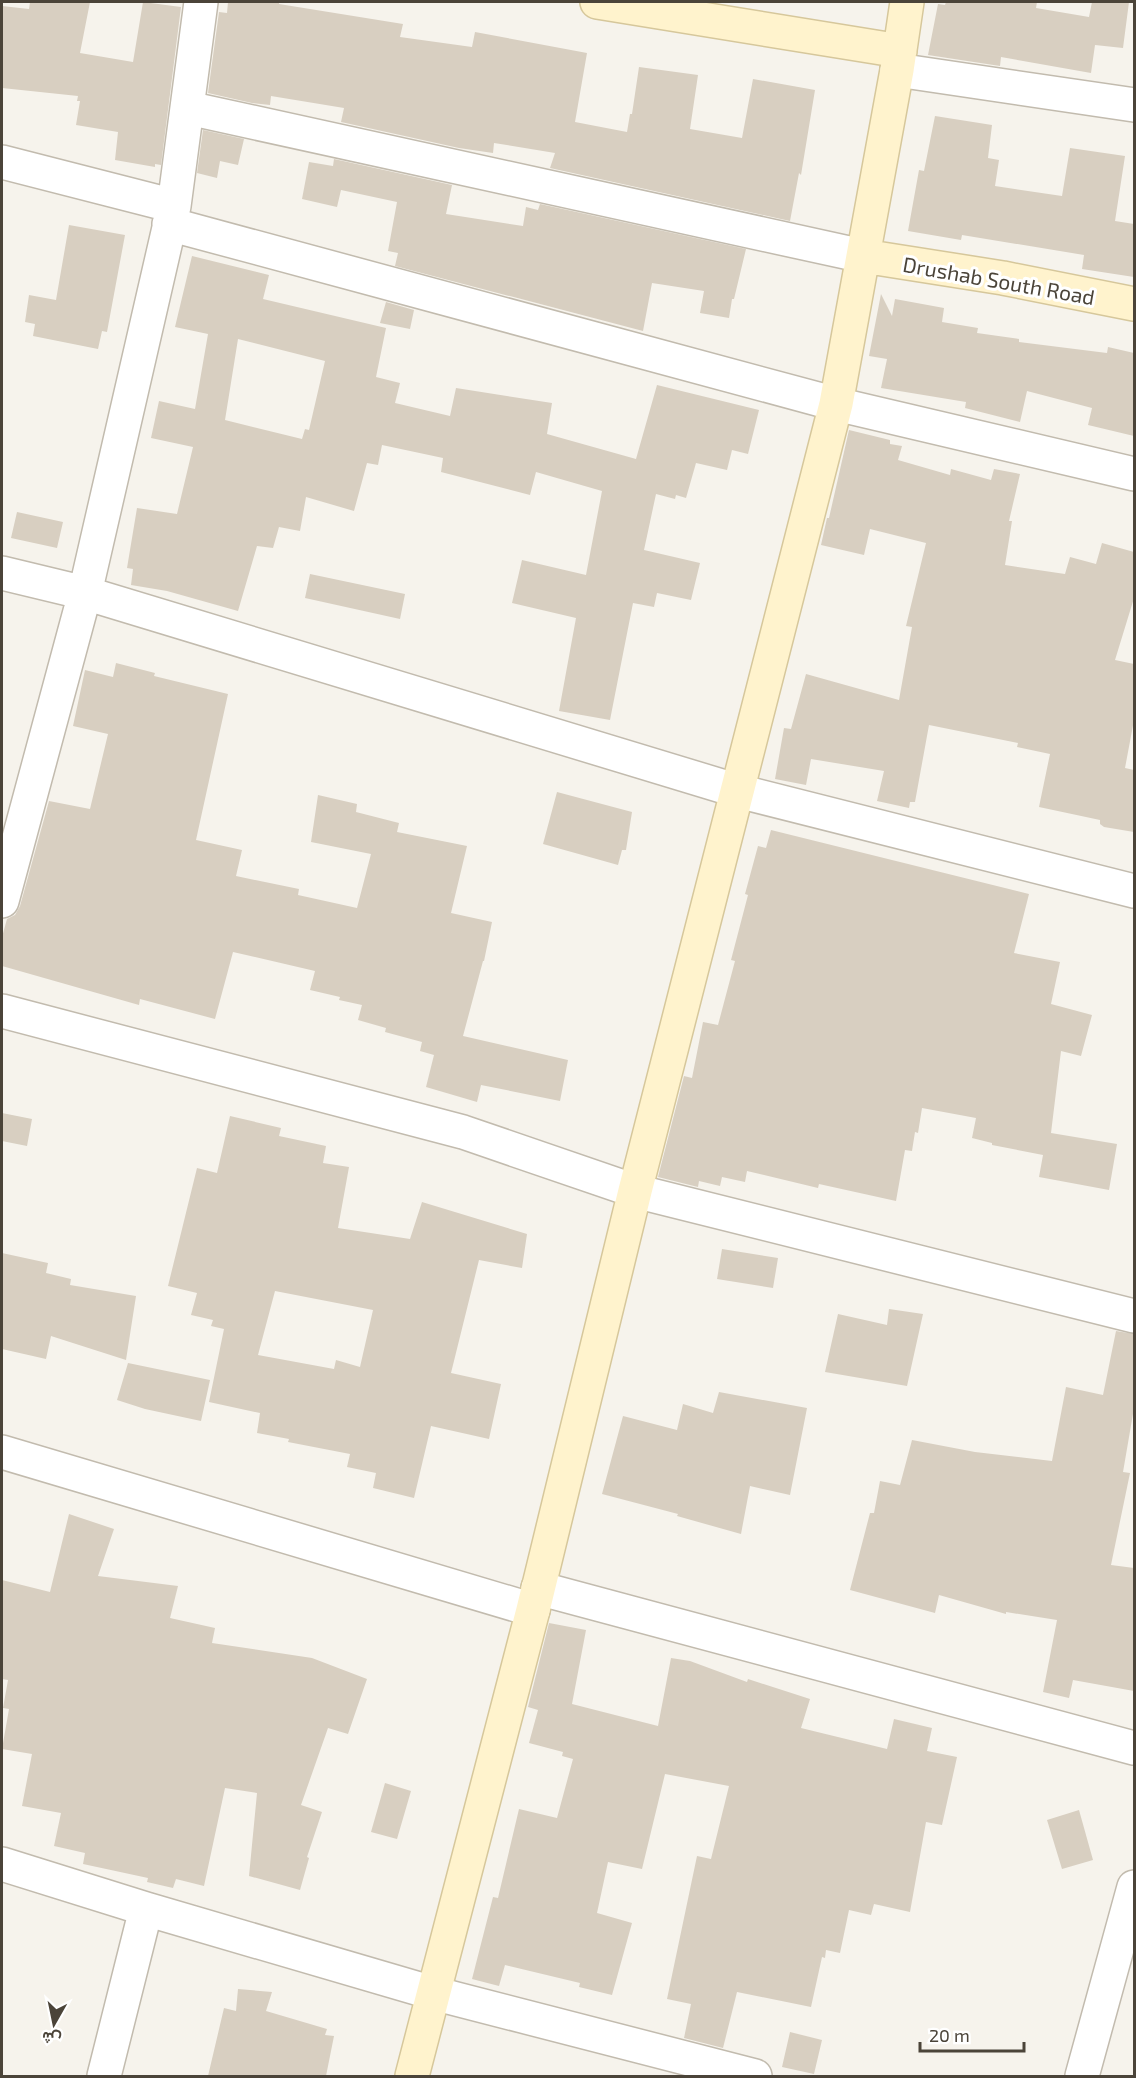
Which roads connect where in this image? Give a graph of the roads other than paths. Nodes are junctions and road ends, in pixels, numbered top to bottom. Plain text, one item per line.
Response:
1 (201, 2) edge
2 (597, 2) edge
3 (907, 2) edge
4 (898, 61) junction
5 (1134, 105) edge
6 (188, 108) junction
7 (2, 162) edge
8 (172, 215) junction
9 (863, 256) junction
10 (1134, 304) edge
11 (836, 404) junction
12 (1134, 474) edge
13 (2, 573) edge
14 (85, 593) junction
15 (738, 791) junction
16 (1134, 891) edge
17 (2, 901) edge
18 (2, 1011) edge
19 (635, 1191) junction
20 (1134, 1316) edge
21 (2, 1452) edge
22 (535, 1599) junction
23 (1134, 1748) edge
24 (2, 1864) edge
25 (1134, 1887) edge
26 (146, 1909) junction
27 (433, 1993) junction
28 (104, 2076) edge
29 (412, 2076) edge
30 (755, 2076) edge
31 (1082, 2076) edge

1 - 6 street
2 - 4 street
3 - 4 street
4 - 5 street
4 - 9 street
6 - 8 street
6 - 9 street
7 - 8 street
8 - 11 street
8 - 14 street
9 - 10 street, Drushab South Road
9 - 11 street
11 - 12 street
11 - 15 street
13 - 14 street
14 - 15 street
14 - 17 street
15 - 16 street
15 - 19 street
18 - 19 street
19 - 20 street
19 - 22 street
21 - 22 street
22 - 23 street
22 - 27 street
24 - 26 street
25 - 31 street
26 - 27 street
26 - 28 street
27 - 29 street
27 - 30 street

